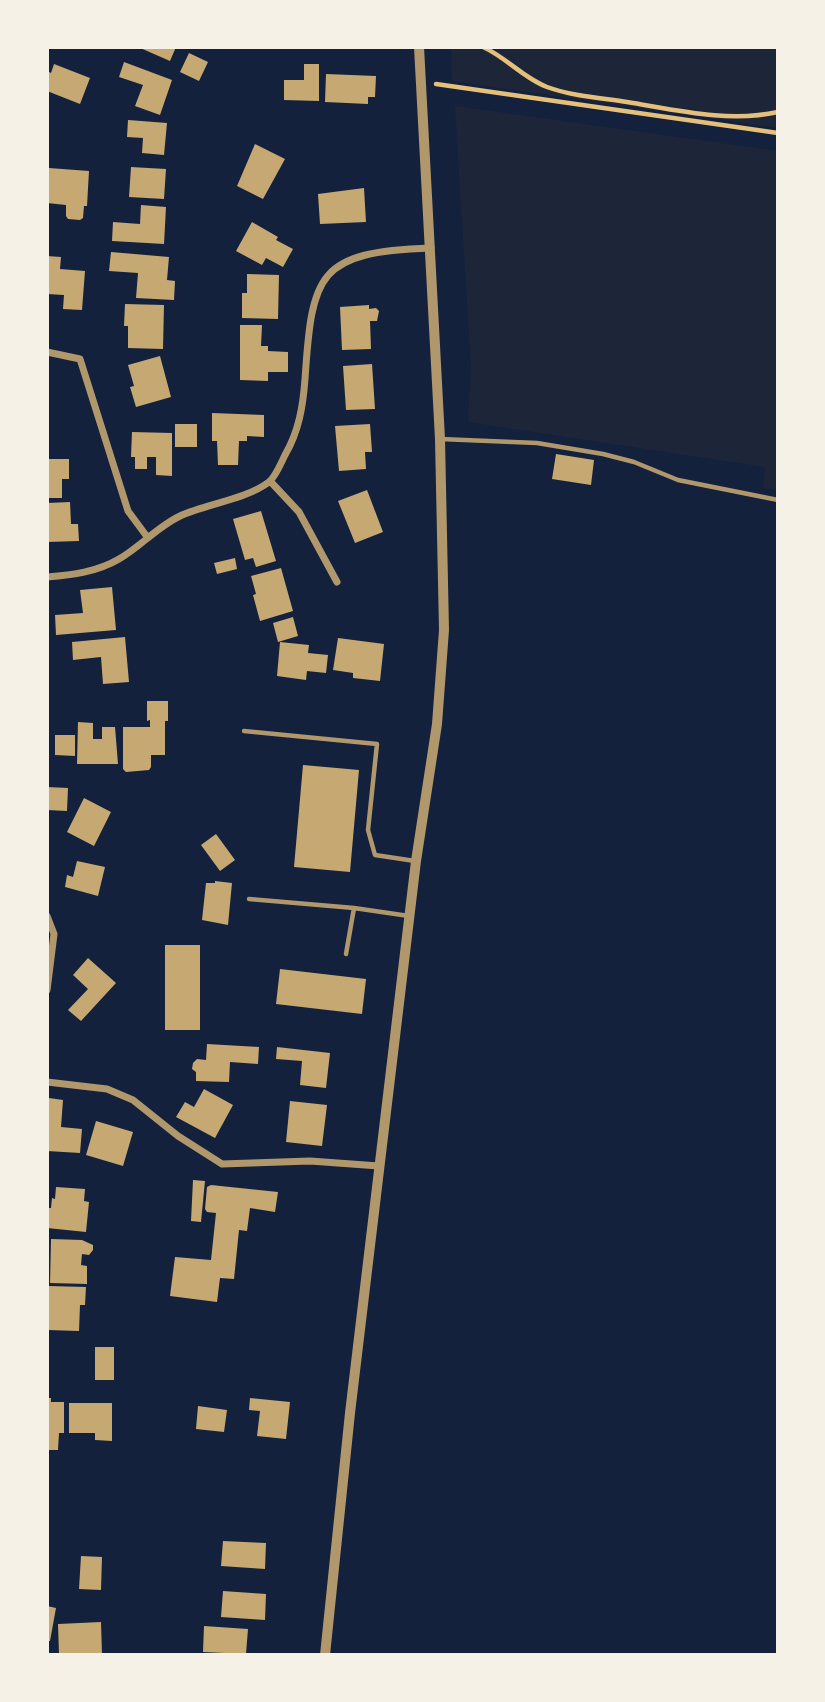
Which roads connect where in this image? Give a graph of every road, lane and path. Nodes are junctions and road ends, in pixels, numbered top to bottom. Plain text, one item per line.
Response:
1 (419, 47) edge
2 (482, 47) edge
3 (421, 82) junction
4 (778, 113) edge
5 (778, 133) edge
6 (430, 248) junction
7 (47, 352) edge
8 (440, 439) junction
9 (270, 481) junction
10 (778, 500) edge
11 (148, 538) junction
12 (47, 577) edge
13 (337, 582) dead end
14 (244, 731) dead end
15 (416, 861) junction
16 (249, 899) dead end
17 (354, 908) junction
18 (47, 916) edge
19 (410, 916) junction
20 (346, 954) dead end
21 (47, 990) edge
22 (47, 1082) edge
23 (379, 1166) junction
24 (325, 1655) edge

1 - 3 street
2 - 4 path
3 - 5 path
3 - 6 street
6 - 8 street
6 - 9 street
7 - 11 street
8 - 10 lane
8 - 15 street
9 - 11 street
9 - 13 street
11 - 12 street
14 - 15 lane
15 - 19 street
16 - 17 lane
17 - 19 lane
17 - 20 lane
18 - 21 street
19 - 23 street
22 - 23 street
23 - 24 street

